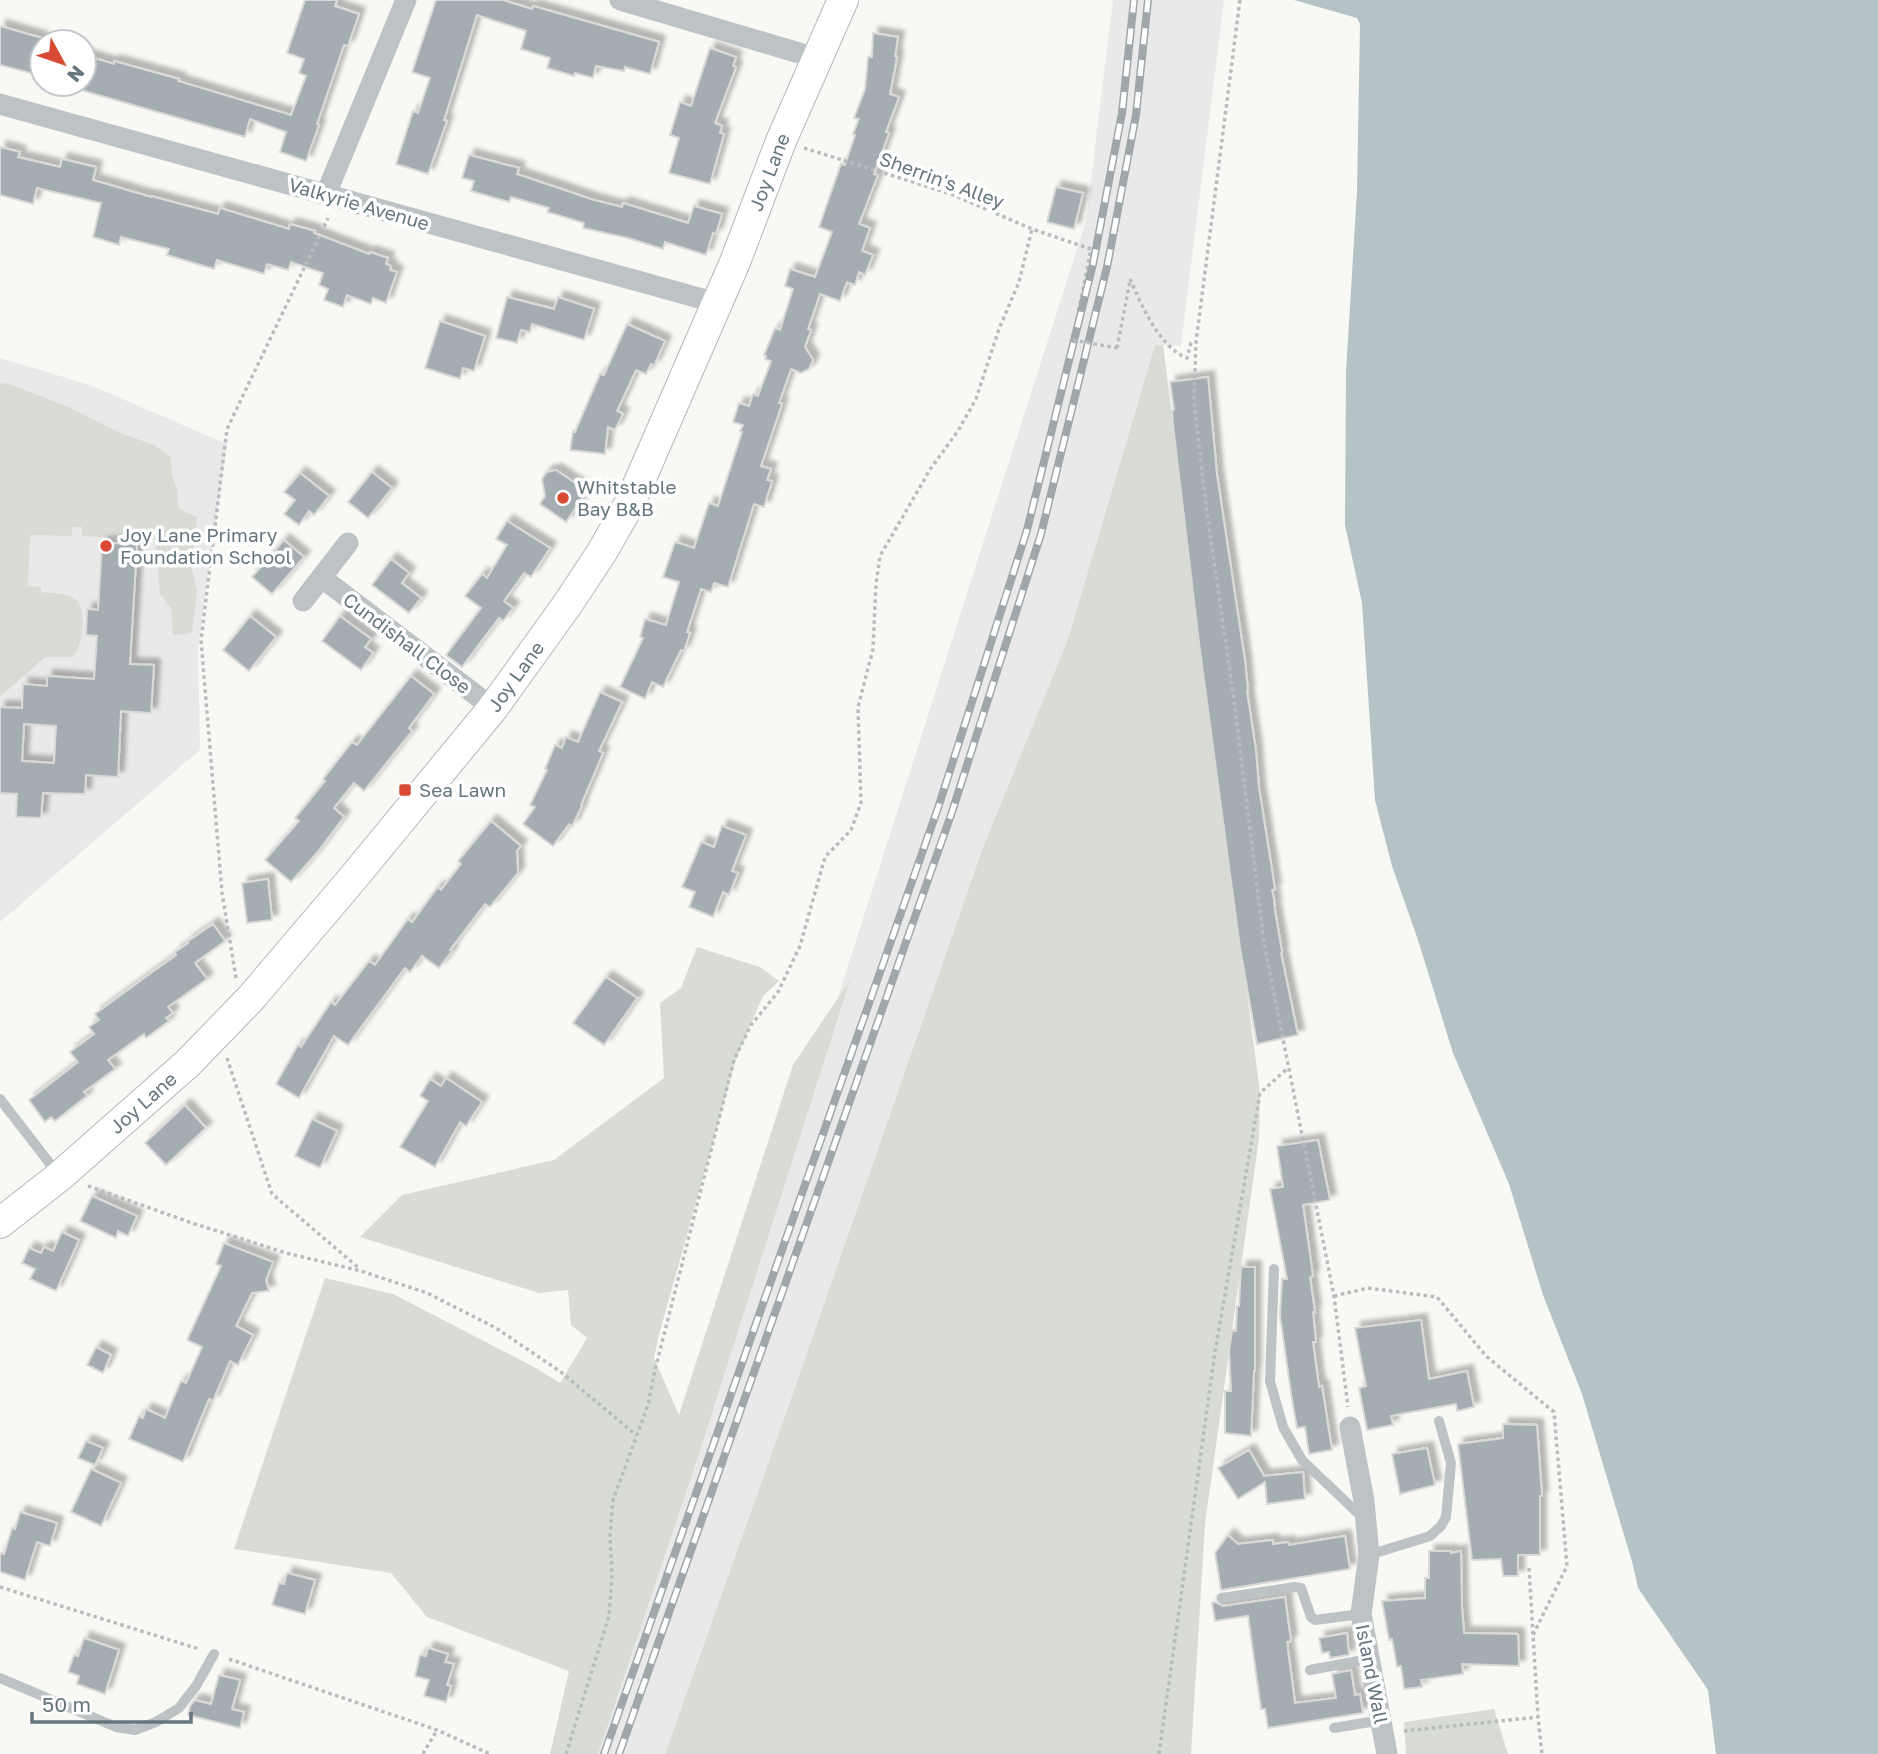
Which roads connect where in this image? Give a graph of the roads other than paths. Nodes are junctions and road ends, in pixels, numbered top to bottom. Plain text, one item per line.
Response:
1 (406, 0) edge
2 (620, 0) edge
3 (843, 0) edge
4 (816, 58) junction
5 (0, 104) edge
6 (332, 196) junction
7 (717, 303) junction
8 (348, 543) dead end
9 (321, 578) junction
10 (303, 601) dead end
11 (493, 708) junction
12 (0, 1099) edge
13 (60, 1176) junction
14 (0, 1223) edge
15 (1274, 1269) dead end
16 (1439, 1421) dead end
17 (1350, 1427) road end
18 (1366, 1521) junction
19 (1369, 1555) junction
20 (1222, 1598) dead end
21 (1361, 1614) junction
22 (214, 1654) road end
23 (1369, 1658) junction
24 (1310, 1670) dead end
25 (0, 1678) edge
26 (1334, 1728) dead end
27 (1384, 1736) edge

1 - 6 street
2 - 4 street
3 - 4 street, Joy Lane
4 - 7 street, Joy Lane
5 - 6 street, Valkyrie Avenue
6 - 7 street, Valkyrie Avenue
7 - 11 street, Joy Lane
8 - 9 street
9 - 10 street
9 - 11 street, Cundishall Close
11 - 13 street, Joy Lane
12 - 13 lane
13 - 14 street, Joy Lane
15 - 18 lane
16 - 19 lane
17 - 18 street, Island Wall
18 - 19 street, Island Wall
19 - 21 street, Island Wall
20 - 21 lane
21 - 23 street, Island Wall
22 - 25 lane
23 - 24 lane
23 - 27 street, Island Wall
26 - 27 lane

